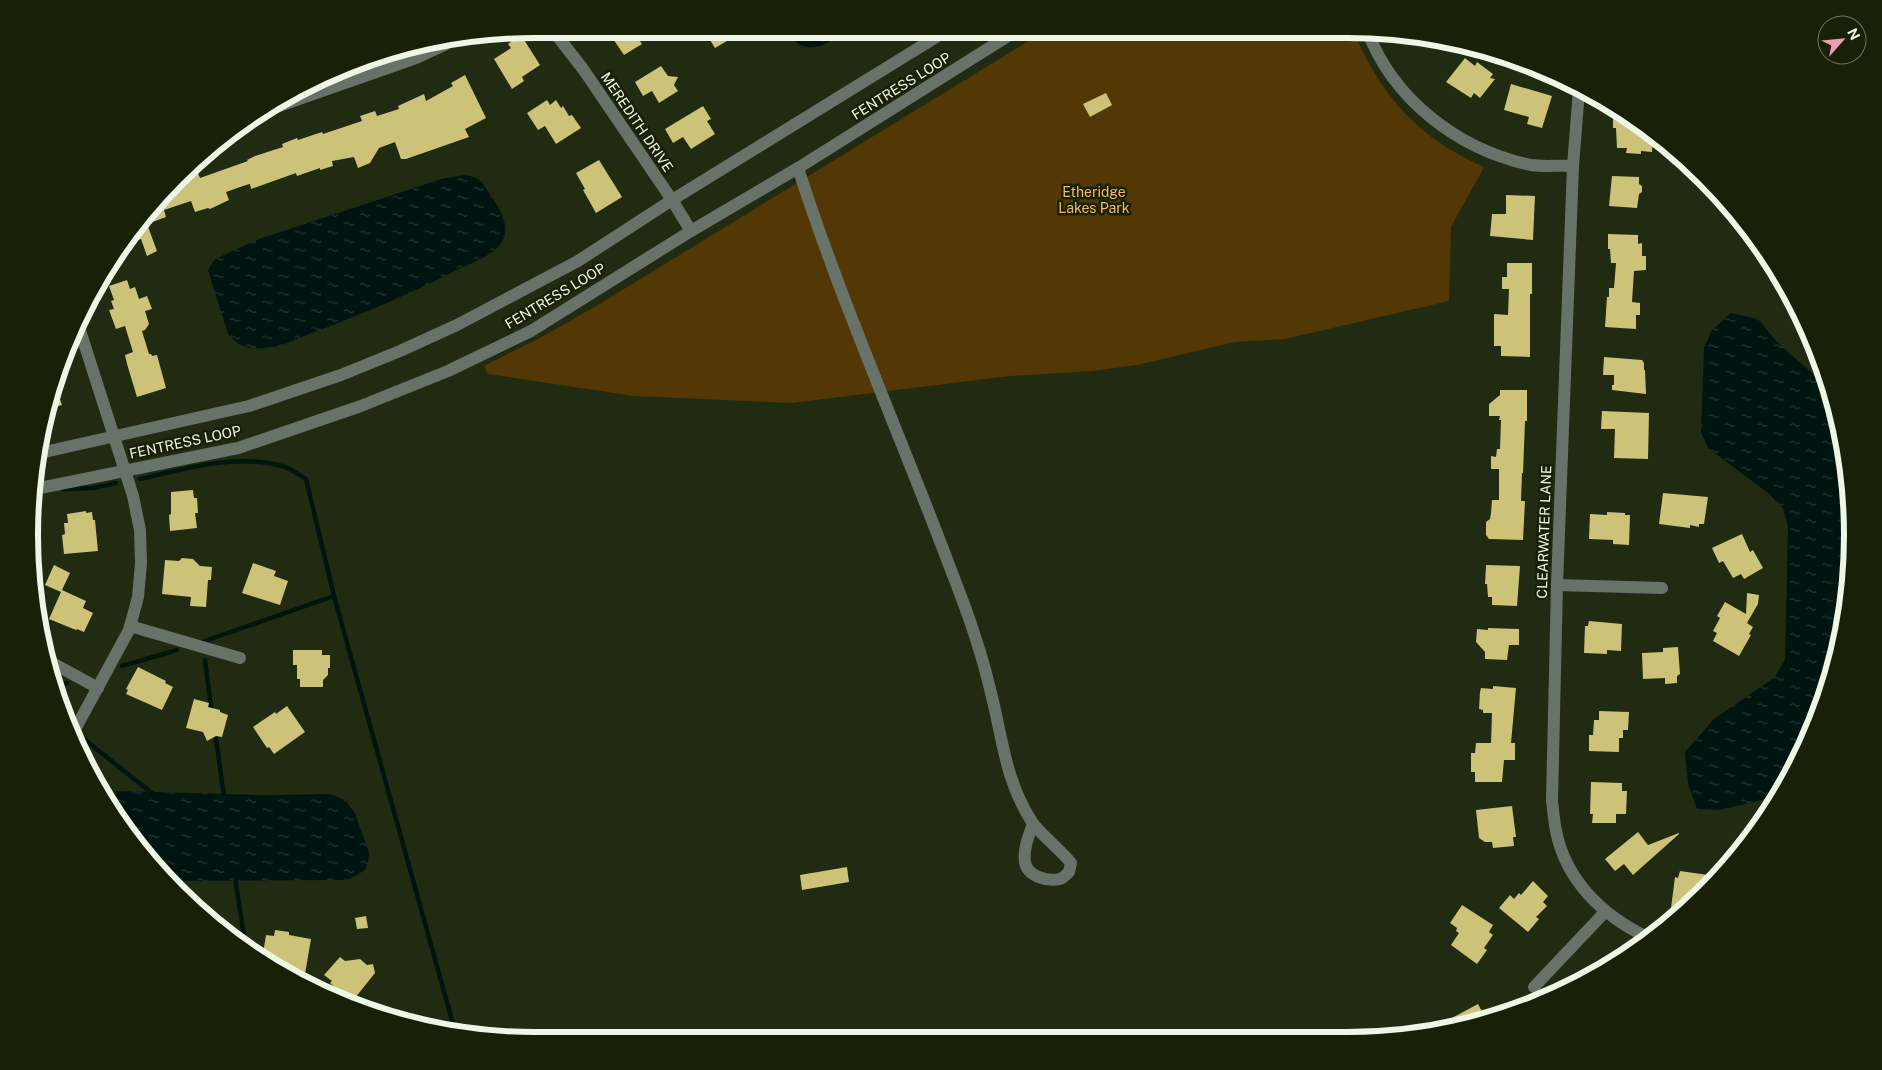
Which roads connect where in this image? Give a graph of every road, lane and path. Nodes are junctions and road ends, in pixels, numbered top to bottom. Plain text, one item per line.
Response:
1 (559, 38) edge
2 (935, 38) edge
3 (1005, 38) edge
4 (1371, 39) edge
5 (441, 47) edge
6 (1578, 95) edge
7 (289, 103) edge
8 (1573, 166) junction
9 (798, 168) junction
10 (672, 200) junction
11 (691, 231) junction
12 (81, 333) edge
13 (113, 436) junction
14 (45, 452) edge
15 (124, 470) junction
16 (40, 488) edge
17 (1557, 584) junction
18 (1662, 588) dead end
19 (130, 626) junction
20 (240, 658) dead end
21 (54, 665) edge
22 (98, 688) junction
23 (76, 727) edge
24 (1033, 824) junction
25 (1605, 912) junction
26 (1643, 935) edge
27 (1534, 986) dead end

1 - 10 street, MEREDITH DRIVE
2 - 10 street, FENTRESS LOOP
3 - 9 street, FENTRESS LOOP
4 - 8 street
5 - 7 street
6 - 8 street, CLEARWATER LANE
8 - 17 street, CLEARWATER LANE
9 - 11 street, FENTRESS LOOP
9 - 24 street
10 - 11 street, MEREDITH DRIVE
10 - 13 street, FENTRESS LOOP
11 - 15 street, FENTRESS LOOP
12 - 13 street
13 - 14 street, FENTRESS LOOP
13 - 15 street
15 - 16 street, FENTRESS LOOP
15 - 19 street
17 - 18 street
17 - 25 street, CLEARWATER LANE
19 - 20 street
19 - 22 street
21 - 22 street
22 - 23 street
24 - 24 street
25 - 26 street, CLEARWATER LANE
25 - 27 street

